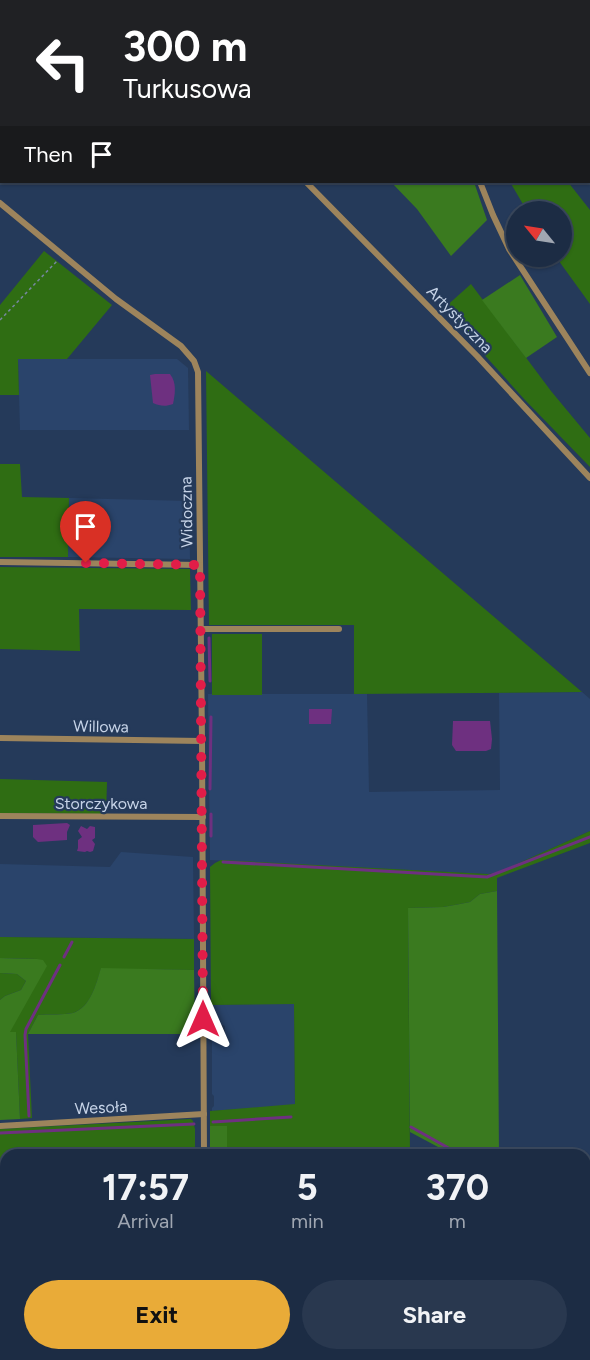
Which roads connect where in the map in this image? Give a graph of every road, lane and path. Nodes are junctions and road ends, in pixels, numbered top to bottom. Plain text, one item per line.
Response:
1 (307, 183) edge
2 (480, 183) edge
3 (0, 202) edge
4 (63, 254) junction
5 (0, 320) edge
6 (590, 373) edge
7 (590, 478) edge
8 (0, 562) edge
9 (200, 565) junction
10 (201, 629) junction
11 (339, 629) dead end
12 (0, 738) edge
13 (202, 741) junction
14 (0, 816) edge
15 (203, 817) junction
16 (204, 1114) junction
17 (0, 1126) edge
18 (204, 1149) edge

1 - 7 street, Artystyczna
2 - 6 street
3 - 4 street
4 - 5 path
4 - 9 street, Widoczna
8 - 9 street
9 - 10 street, Widoczna
10 - 11 street
10 - 13 street, Widoczna
12 - 13 street, Willowa
13 - 15 street, Widoczna
14 - 15 street, Storczykowa
15 - 16 street, Widoczna
16 - 17 street, Wesoła
16 - 18 street, Widoczna

